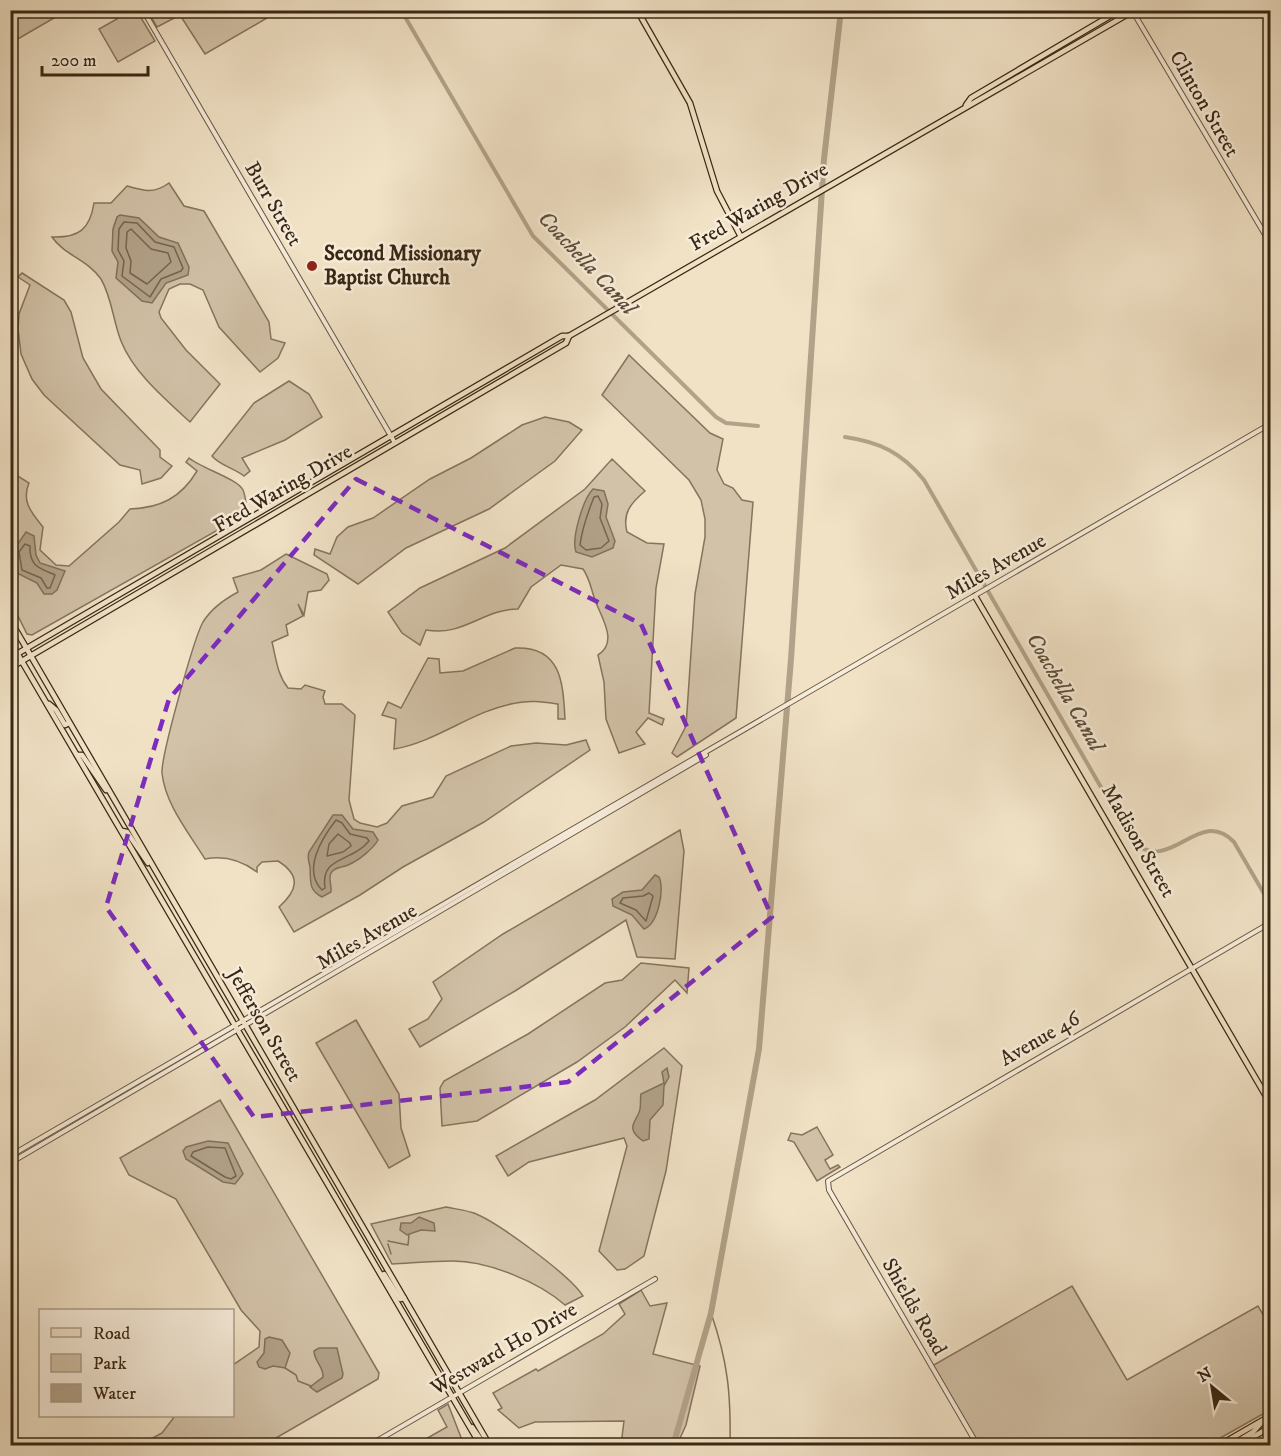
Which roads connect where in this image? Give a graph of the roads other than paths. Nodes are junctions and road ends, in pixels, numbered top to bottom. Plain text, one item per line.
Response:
1 (143, 10) edge
2 (637, 10) edge
3 (1120, 10) edge
4 (1133, 11) edge
5 (1011, 74) junction
6 (1015, 80) junction
7 (966, 105) junction
8 (741, 237) junction
9 (1270, 243) edge
10 (569, 336) junction
11 (1270, 424) edge
12 (391, 435) junction
13 (395, 443) junction
14 (975, 596) junction
15 (10, 620) edge
16 (10, 641) edge
17 (26, 648) junction
18 (18, 653) junction
19 (31, 657) junction
20 (10, 658) edge
21 (22, 662) junction
22 (10, 668) edge
23 (46, 703) junction
24 (69, 723) junction
25 (77, 755) junction
26 (115, 802) junction
27 (122, 831) junction
28 (157, 874) junction
29 (1270, 923) edge
30 (1191, 969) junction
31 (245, 1022) junction
32 (236, 1028) junction
33 (1270, 1103) edge
34 (10, 1156) edge
35 (10, 1163) edge
36 (827, 1183) joint
37 (374, 1263) junction
38 (655, 1279) dead end
39 (405, 1298) junction
40 (459, 1392) junction
41 (452, 1396) junction
42 (1268, 1417) edge
43 (466, 1421) junction
44 (1270, 1427) edge
45 (368, 1446) edge
46 (481, 1446) edge
47 (485, 1446) edge
48 (490, 1446) edge
49 (978, 1446) edge
50 (1218, 1446) edge
51 (1230, 1446) edge
52 (1238, 1446) edge

1 - 12 street, Burr Street
2 - 8 main road
3 - 5 main road, Fred Waring Drive
4 - 6 main road, Fred Waring Drive
4 - 9 street, Clinton Street
5 - 6 main road
5 - 7 main road, Fred Waring Drive
6 - 7 main road, Fred Waring Drive
7 - 8 main road, Fred Waring Drive
8 - 10 main road, Fred Waring Drive
10 - 12 main road, Fred Waring Drive
10 - 13 main road, Fred Waring Drive
11 - 14 street, Miles Avenue
12 - 13 street, Burr Street
12 - 17 main road, Fred Waring Drive
13 - 19 main road, Fred Waring Drive
14 - 30 main road, Madison Street
14 - 31 street, Miles Avenue
15 - 17 main road, Jefferson Street
16 - 18 main road, Jefferson Street
17 - 18 main road, Fred Waring Drive
17 - 19 main road, Jefferson Street
18 - 20 main road, Fred Waring Drive
18 - 21 main road, Jefferson Street
19 - 21 main road, Fred Waring Drive
19 - 24 main road, Jefferson Street
21 - 22 main road, Fred Waring Drive
21 - 23 main road, Jefferson Street
23 - 24 main road
23 - 25 main road, Jefferson Street
24 - 26 main road, Jefferson Street
25 - 26 main road
25 - 27 main road, Jefferson Street
26 - 28 main road, Jefferson Street
27 - 28 main road
27 - 32 main road, Jefferson Street
28 - 31 main road, Jefferson Street
29 - 30 street, Avenue 46
30 - 33 main road, Madison Street
30 - 36 street, Avenue 46
31 - 32 street, Miles Avenue
31 - 39 main road, Jefferson Street
32 - 34 street, Miles Avenue
32 - 35 street, Miles Avenue
32 - 37 main road, Jefferson Street
36 - 49 street, Shields Road
37 - 39 main road
37 - 41 main road, Jefferson Street
38 - 40 street, Westward Ho Drive
39 - 40 main road, Jefferson Street
40 - 41 street, Westward Ho Drive
40 - 48 main road, Jefferson Street
41 - 43 main road, Jefferson Street
41 - 45 street, Westward Ho Drive
42 - 50 main road
42 - 51 main road
43 - 46 main road, Jefferson Street
43 - 47 main road
44 - 52 main road

